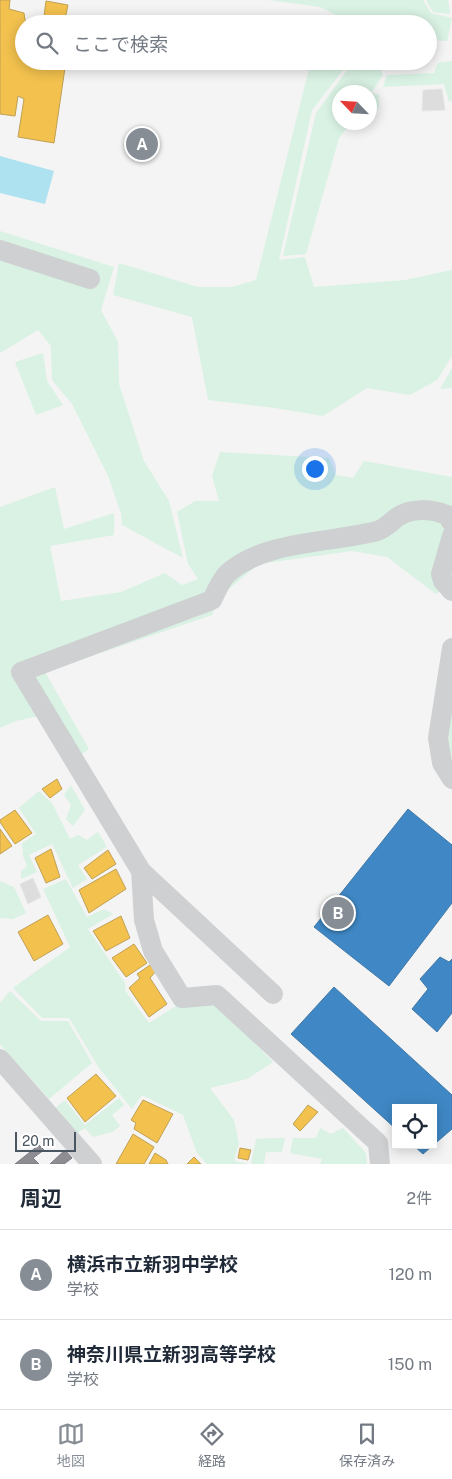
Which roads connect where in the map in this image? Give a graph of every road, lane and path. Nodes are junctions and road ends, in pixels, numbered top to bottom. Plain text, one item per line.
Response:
1 (0, 250) edge
2 (90, 279) dead end
3 (452, 523) edge
4 (452, 536) edge
5 (452, 591) edge
6 (452, 648) edge
7 (452, 779) edge
8 (141, 872) junction
9 (273, 994) dead end
10 (0, 1059) edge
11 (92, 1164) edge
12 (380, 1164) edge

1 - 2 street
3 - 8 street
4 - 5 street
6 - 7 street
8 - 9 street
8 - 12 street
10 - 11 street

